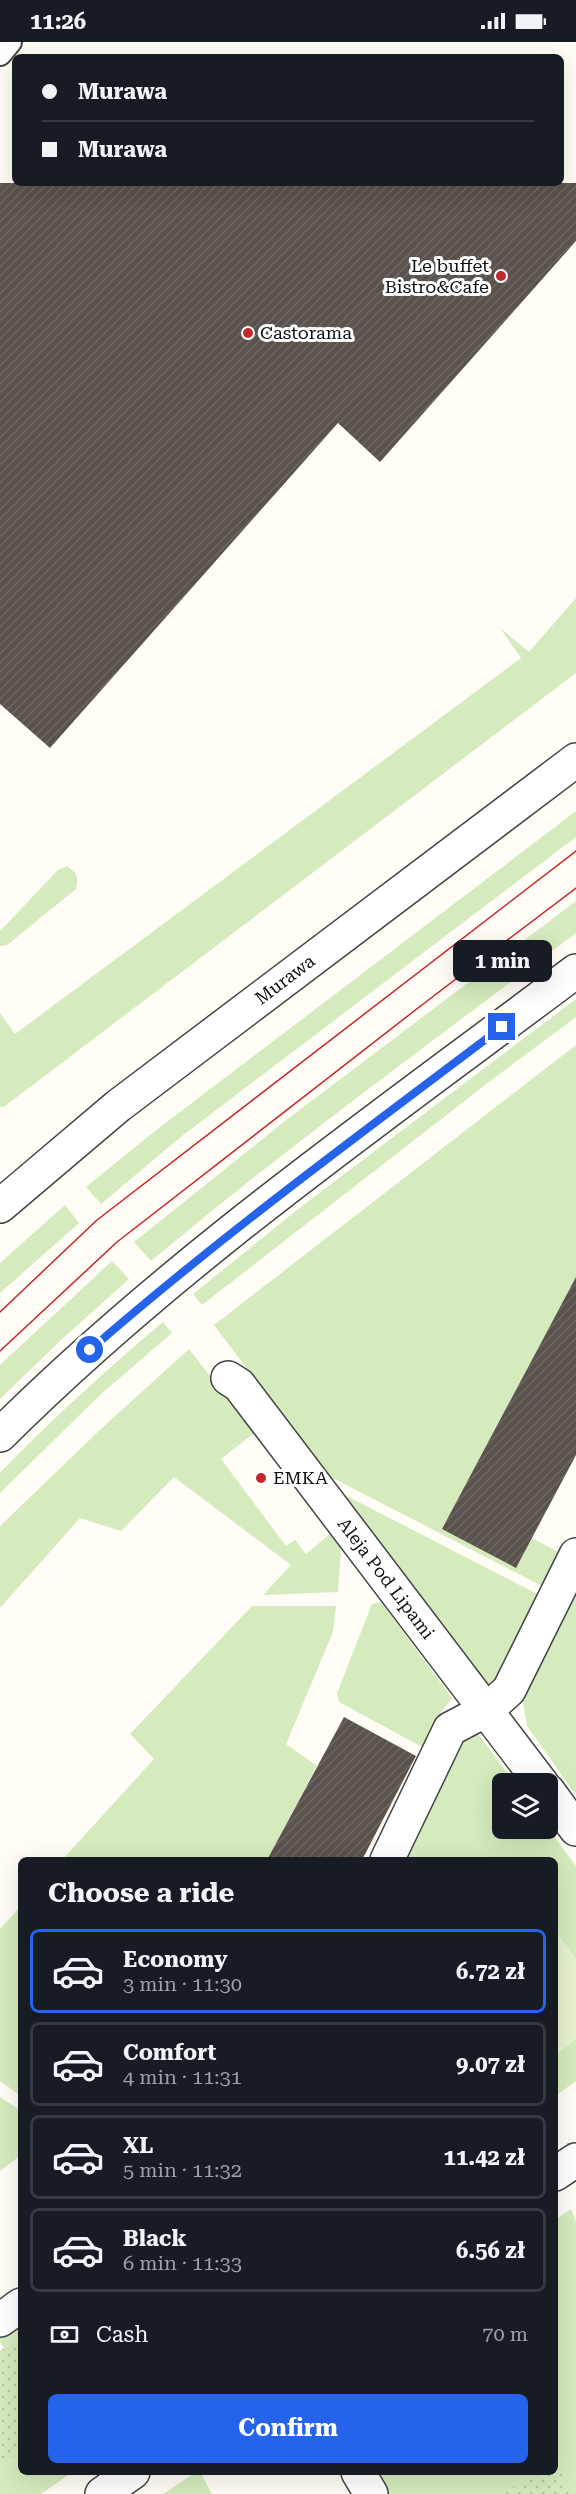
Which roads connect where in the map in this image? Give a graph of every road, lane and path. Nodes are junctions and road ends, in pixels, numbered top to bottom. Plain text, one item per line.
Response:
1 (10, 42) edge
2 (0, 54) edge
3 (576, 760) edge
4 (576, 971) edge
5 (0, 1206) edge
6 (228, 1378) dead end
7 (0, 1435) edge
8 (576, 1555) edge
9 (488, 1709) junction
10 (534, 1773) edge
11 (558, 1805) edge
12 (576, 1829) edge
13 (388, 1857) edge
14 (576, 2160) edge
15 (558, 2172) edge
16 (18, 2307) edge
17 (0, 2320) edge
18 (129, 2475) edge
19 (360, 2475) edge
20 (102, 2494) edge
21 (371, 2494) edge

1 - 2 lane
3 - 5 street, Murawa
4 - 7 street
6 - 9 street, Aleja Pod Lipami
8 - 9 street
9 - 10 street, Aleja Pod Lipami
9 - 13 street
11 - 12 street
14 - 15 street
16 - 17 street
18 - 20 street
19 - 21 street

